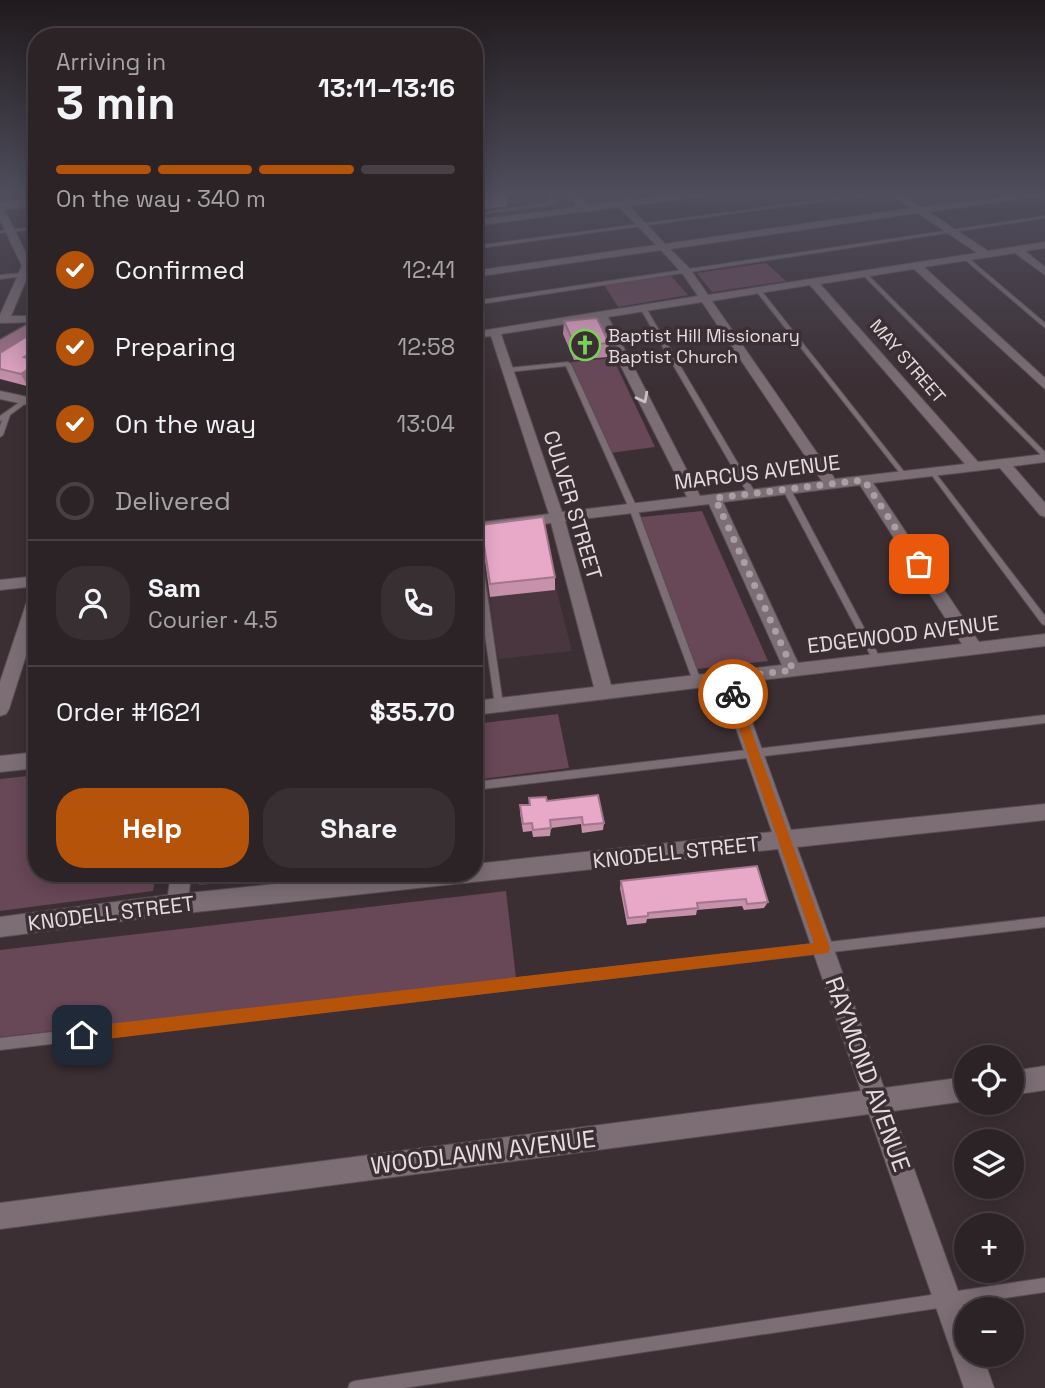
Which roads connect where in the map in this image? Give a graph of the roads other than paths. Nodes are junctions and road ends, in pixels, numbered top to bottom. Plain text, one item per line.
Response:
1 (25, 257) edge
2 (595, 257) edge
3 (672, 257) edge
4 (781, 257) edge
5 (965, 257) joint
6 (1026, 257) edge
7 (916, 265) junction
8 (686, 271) junction
9 (1045, 272) edge
10 (483, 273) edge
11 (864, 274) junction
12 (23, 275) junction
13 (0, 277) edge
14 (812, 281) junction
15 (758, 290) junction
16 (705, 299) junction
17 (483, 302) edge
18 (643, 309) junction
19 (601, 315) junction
20 (2, 319) edge
21 (28, 321) edge
22 (1045, 326) edge
23 (28, 328) edge
24 (495, 331) junction
25 (483, 333) edge
26 (0, 348) edge
27 (508, 370) junction
28 (1045, 386) edge
29 (0, 396) edge
30 (28, 402) edge
31 (28, 404) edge
32 (8, 414) junction
33 (0, 419) edge
34 (0, 435) edge
35 (1045, 457) edge
36 (1003, 463) junction
37 (974, 466) junction
38 (932, 472) junction
39 (904, 475) junction
40 (864, 480) junction
41 (831, 484) junction
42 (787, 490) junction
43 (752, 494) junction
44 (715, 498) junction
45 (695, 500) junction
46 (634, 508) junction
47 (1045, 512) edge
48 (557, 517) junction
49 (483, 528) edge
50 (28, 582) edge
51 (0, 585) edge
52 (483, 592) edge
53 (1045, 622) edge
54 (28, 623) edge
55 (1045, 640) edge
56 (974, 649) junction
57 (877, 660) junction
58 (793, 670) junction
59 (727, 678) junction
60 (697, 681) junction
61 (604, 692) junction
62 (499, 705) junction
63 (483, 707) edge
64 (0, 709) edge
65 (1045, 719) edge
66 (753, 752) junction
67 (28, 761) edge
68 (0, 764) edge
69 (483, 785) edge
70 (1045, 812) edge
71 (785, 841) junction
72 (483, 872) edge
73 (180, 882) edge
74 (311, 882) edge
75 (293, 883) edge
76 (177, 904) junction
77 (1045, 922) edge
78 (0, 927) edge
79 (823, 948) junction
80 (0, 1044) edge
81 (1045, 1078) edge
82 (1024, 1081) edge
83 (954, 1091) edge
84 (877, 1101) junction
85 (0, 1216) edge
86 (1045, 1285) edge
87 (948, 1300) junction
88 (954, 1318) edge
89 (971, 1367) edge
90 (355, 1388) edge
91 (979, 1388) edge

1 - 12 street
2 - 10 street
3 - 8 street
4 - 8 lane
5 - 7 street
5 - 22 lane
6 - 9 street
7 - 11 street
7 - 28 street
8 - 16 street
8 - 17 lane
11 - 14 street
11 - 35 lane
12 - 13 lane
12 - 20 street
14 - 15 street
14 - 37 street, MAY STREET
15 - 16 street
15 - 39 lane
16 - 18 street
16 - 41 street
18 - 19 street
18 - 43 lane
19 - 24 street
19 -> 45 street
20 - 21 street
23 - 26 main road
24 - 25 street
24 - 27 street, CULVER STREET
27 - 46 lane
27 - 48 street, CULVER STREET
29 - 30 street
31 - 32 lane
32 - 33 lane
32 - 34 lane
35 - 36 street, MARCUS AVENUE
36 - 37 street, MARCUS AVENUE
36 - 47 street
37 - 38 street, MARCUS AVENUE
38 - 39 street, MARCUS AVENUE
38 - 53 lane
39 - 40 street, MARCUS AVENUE
40 - 41 street, MARCUS AVENUE
40 - 56 street
41 - 42 street, MARCUS AVENUE
42 - 43 street, MARCUS AVENUE
42 - 57 lane
43 - 44 street, MARCUS AVENUE
44 - 45 street, MARCUS AVENUE
44 - 58 street
45 - 46 street, MARCUS AVENUE
46 - 48 street, MARCUS AVENUE
46 - 60 lane
48 - 49 street, MARCUS AVENUE
48 - 61 street, CULVER STREET
50 - 51 street
52 - 62 lane
54 - 64 street
55 - 56 street, EDGEWOOD AVENUE
56 - 57 street, EDGEWOOD AVENUE
57 - 58 street, EDGEWOOD AVENUE
58 - 59 street, EDGEWOOD AVENUE
59 - 60 street, EDGEWOOD AVENUE
59 - 66 street, RAYMOND AVENUE
60 - 61 street, EDGEWOOD AVENUE
61 - 62 street, EDGEWOOD AVENUE
62 - 63 street, EDGEWOOD AVENUE
65 - 66 lane
66 - 69 lane
66 - 71 street, RAYMOND AVENUE
67 - 68 street
70 - 71 street, KNODELL STREET
71 - 72 street, KNODELL STREET
71 - 79 street, RAYMOND AVENUE
73 - 76 street
74 - 75 street, KNODELL STREET
75 - 76 street, KNODELL STREET
76 - 78 street, KNODELL STREET
77 - 79 lane
79 - 80 lane
79 - 84 street, RAYMOND AVENUE
81 - 82 street
83 - 84 street, WOODLAWN AVENUE
84 - 85 street, WOODLAWN AVENUE
84 - 87 street, RAYMOND AVENUE
86 - 87 lane
87 - 88 street, RAYMOND AVENUE
87 - 90 lane
89 - 91 street, RAYMOND AVENUE

